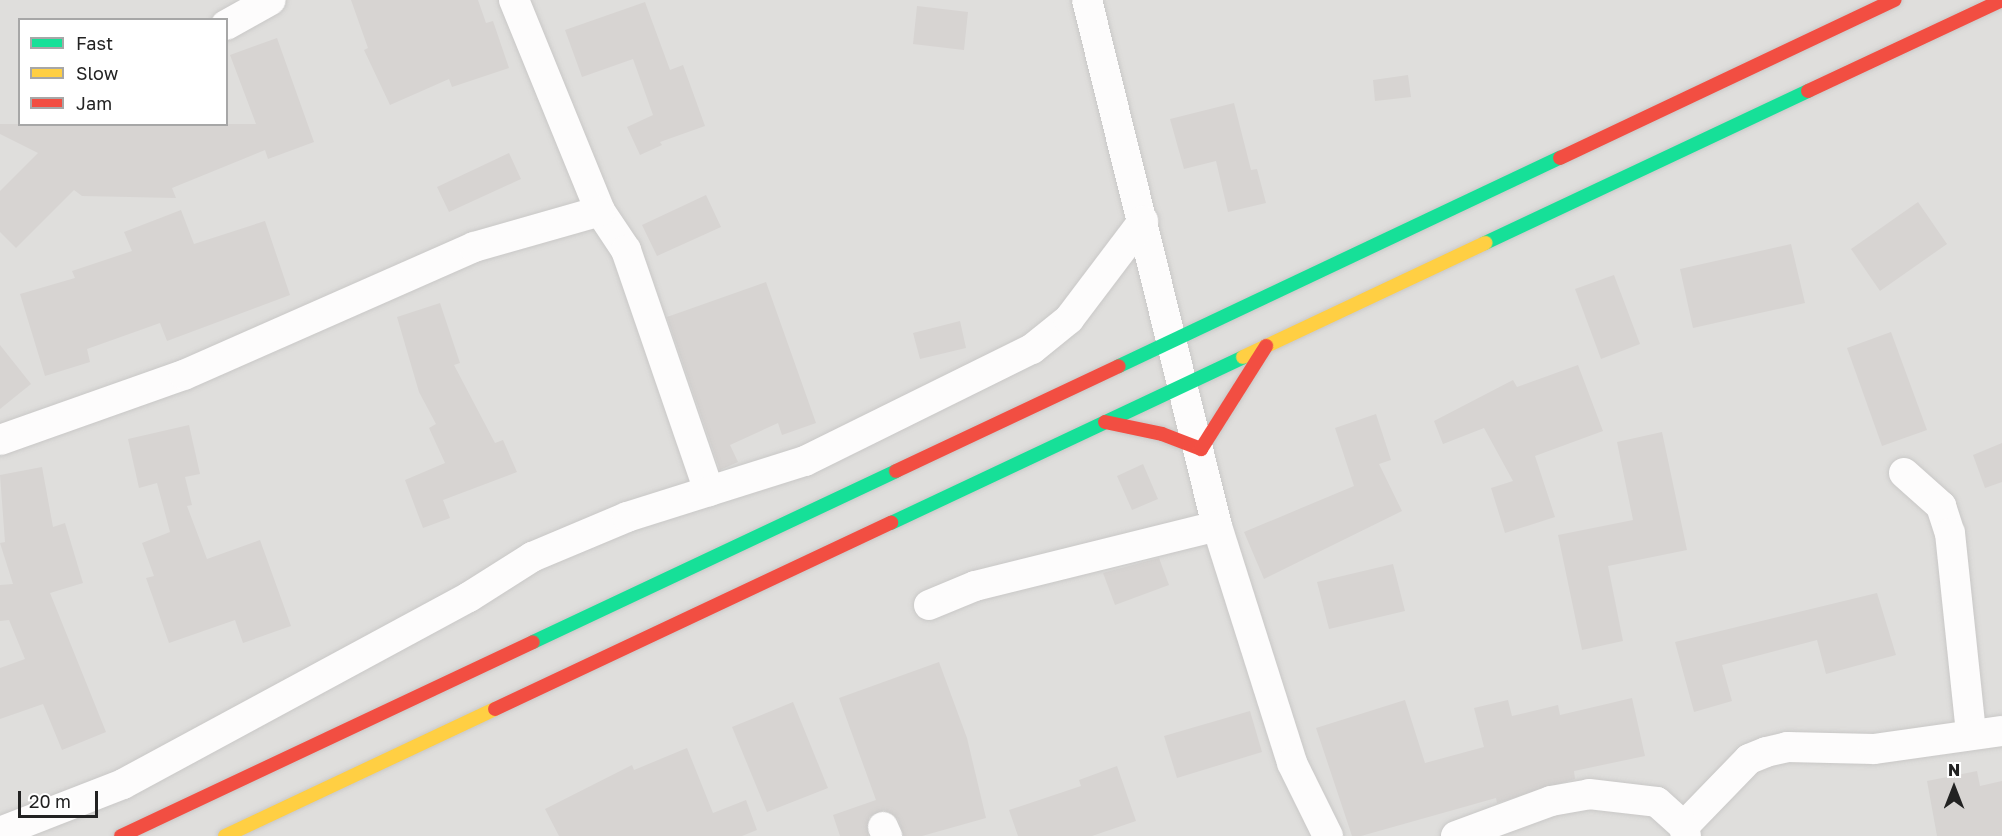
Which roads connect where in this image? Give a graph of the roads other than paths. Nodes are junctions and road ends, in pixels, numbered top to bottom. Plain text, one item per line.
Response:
1 (271, 0) edge
2 (514, 0) edge
3 (1087, 0) edge
4 (1895, 0) edge
5 (2002, 0) edge
6 (228, 24) edge
7 (600, 211) junction
8 (1143, 221) junction
9 (1173, 340) junction
10 (1266, 346) junction
11 (1184, 385) junction
12 (1105, 422) junction
13 (0, 440) edge
14 (1200, 449) junction
15 (1904, 473) dead end
16 (709, 491) junction
17 (1217, 526) junction
18 (929, 605) dead end
19 (2002, 731) edge
20 (1971, 733) junction
21 (1685, 831) edge
22 (0, 832) edge
23 (121, 836) edge
24 (225, 836) edge
25 (1328, 836) edge
26 (1456, 836) edge

1 - 6 street
2 - 7 street
3 - 8 street
4 - 9 highway
5 - 10 highway
7 - 13 street
7 - 16 street
8 - 9 street
8 - 16 street
9 - 11 street
9 - 23 highway
10 - 11 highway
10 - 14 highway
11 - 12 highway
11 - 14 street
12 - 14 highway
12 - 24 highway
14 - 17 street
15 - 20 street
16 - 22 street
17 - 18 street
17 - 25 street
19 - 20 street
20 - 21 street
21 - 26 street

